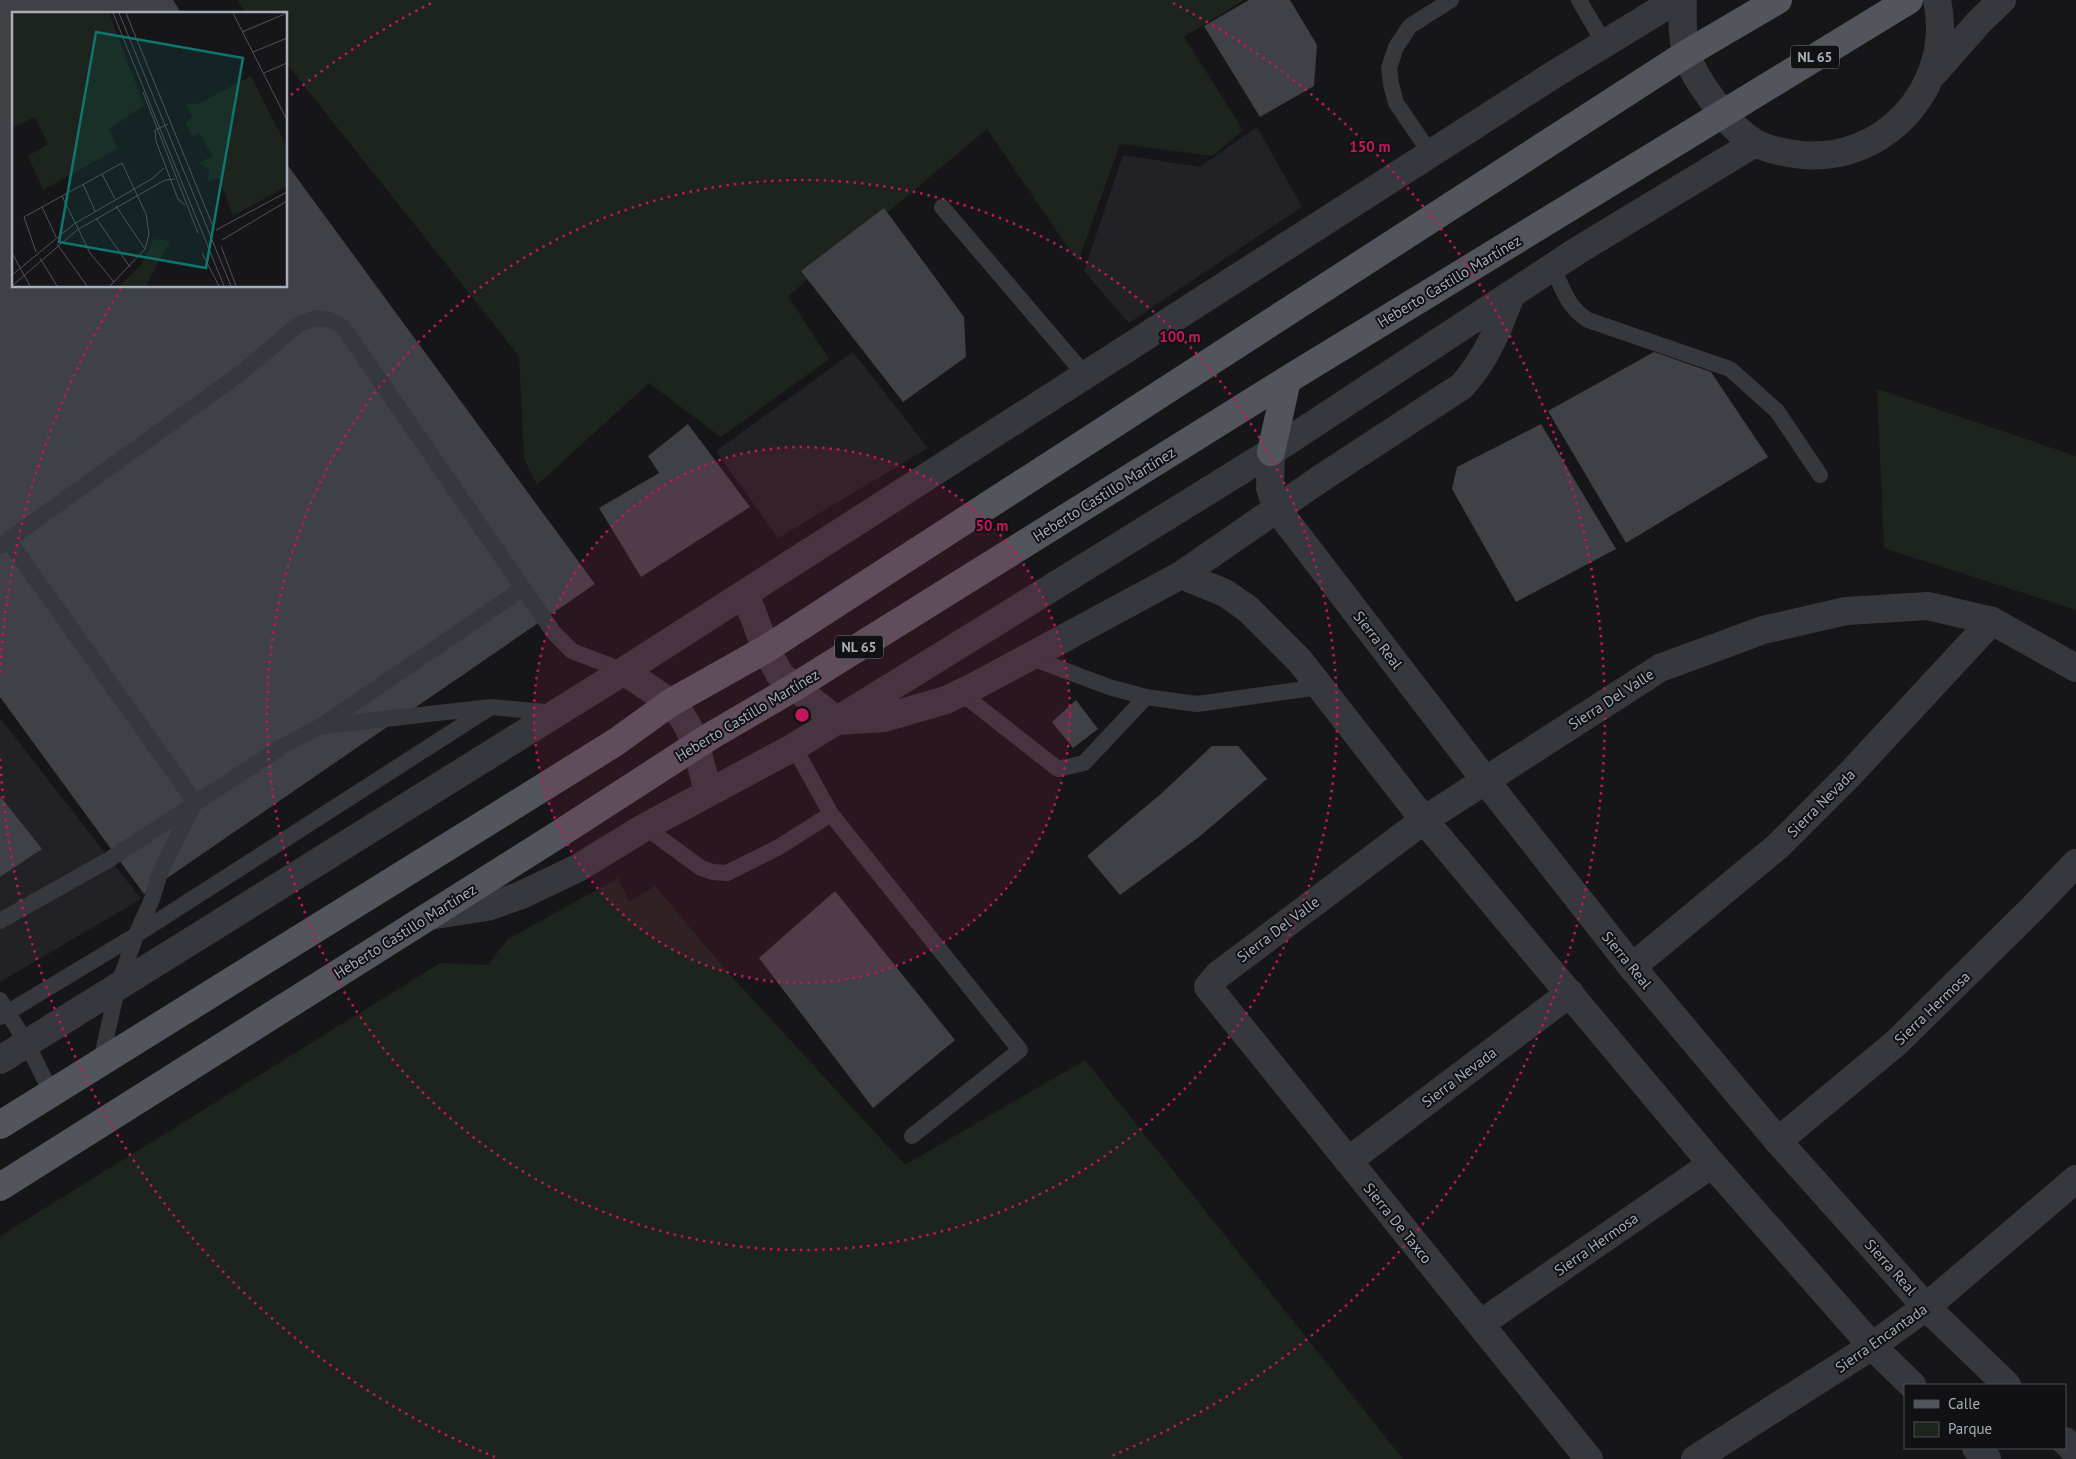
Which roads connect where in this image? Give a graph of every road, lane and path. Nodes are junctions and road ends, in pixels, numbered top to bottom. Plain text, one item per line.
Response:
1 (1451, 0) edge
2 (1579, 0) edge
3 (1676, 0) edge
4 (1683, 0) edge
5 (1778, 0) edge
6 (1908, 0) edge
7 (1937, 0) edge
8 (2002, 0) edge
9 (1604, 43) junction
10 (1686, 54) junction
11 (1931, 76) junction
12 (1722, 114) junction
13 (1755, 143) junction
14 (1430, 154) junction
15 (942, 207) dead end
16 (1553, 267) junction
17 (1511, 295) junction
18 (1086, 376) junction
19 (1287, 380) junction
20 (1271, 452) junction
21 (1820, 475) dead end
22 (1277, 509) junction
23 (4, 543) edge
24 (1181, 575) junction
25 (522, 588) junction
26 (745, 593) junction
27 (1992, 621) junction
28 (766, 649) junction
29 (1029, 657) junction
30 (2076, 668) edge
31 (624, 671) junction
32 (1320, 687) junction
33 (793, 688) junction
34 (961, 693) junction
35 (1146, 697) junction
36 (670, 703) junction
37 (492, 707) junction
38 (556, 713) junction
39 (837, 721) junction
40 (321, 726) junction
41 (696, 746) junction
42 (794, 747) junction
43 (1485, 780) junction
44 (708, 794) junction
45 (195, 802) junction
46 (831, 814) junction
47 (1424, 820) junction
48 (645, 828) junction
49 (2076, 863) edge
50 (429, 916) junction
51 (0, 921) edge
52 (136, 935) junction
53 (1632, 967) junction
54 (1208, 987) joint
55 (116, 989) junction
56 (1570, 993) junction
57 (3, 1010) edge
58 (27, 1044) junction
59 (0, 1060) edge
60 (101, 1061) junction
61 (51, 1092) junction
62 (0, 1125) edge
63 (912, 1136) dead end
64 (1778, 1141) junction
65 (1348, 1160) junction
66 (1712, 1164) junction
67 (2076, 1179) edge
68 (0, 1187) edge
69 (1926, 1307) junction
70 (1480, 1324) junction
71 (1872, 1346) junction
72 (1911, 1384) edge
73 (2006, 1384) edge
74 (2066, 1442) edge
75 (1977, 1449) edge
76 (2076, 1452) edge
77 (1589, 1459) edge
78 (1695, 1459) edge
79 (1987, 1459) edge

1 - 14 lane
2 - 9 lane
3 - 9 street
4 - 10 street
5 - 10 main road
6 - 12 main road, Heberto Castillo Martínez / NL 65
7 - 11 street
8 - 11 street
9 - 14 street
10 - 12 street
10 - 28 main road
11 - 13 street
12 - 13 street
12 - 19 main road, Heberto Castillo Martínez / NL 65
13 - 16 street
14 - 18 street
15 - 18 lane
16 - 17 street
16 - 21 lane
17 - 20 street
17 - 22 street
18 - 26 street
19 - 20 main road
19 - 33 main road, Heberto Castillo Martínez / NL 65
20 - 22 street
20 - 39 street
22 - 24 street
22 - 43 street, Sierra Real
23 - 25 lane
23 - 45 lane
24 - 29 street
24 - 32 street
25 - 31 lane
25 - 40 lane
26 - 28 street
26 - 31 street
27 - 30 street, Sierra Del Valle
27 - 43 street, Sierra Del Valle
27 - 53 street, Sierra Nevada
28 - 33 street
28 - 36 main road
29 - 34 street
29 - 35 lane
31 - 36 street
31 - 38 street
32 - 35 lane
32 - 47 street
33 - 39 street
33 - 41 main road, Heberto Castillo Martínez / NL 65
34 - 35 lane
34 - 39 street
36 - 41 street
36 - 60 main road
37 - 38 lane
37 - 40 lane
37 - 52 lane
38 - 55 street
39 - 42 street
40 - 45 lane
41 - 44 street
41 - 50 main road, Heberto Castillo Martínez / NL 65
42 - 44 street
42 - 46 lane
43 - 47 street, Sierra Del Valle
43 - 53 street, Sierra Real
44 - 48 street
45 - 51 lane
45 - 52 lane
46 - 48 lane
46 - 63 lane
47 - 54 street, Sierra Del Valle
47 - 56 street
48 - 50 street
49 - 64 street, Sierra Hermosa
50 - 68 main road, Heberto Castillo Martínez / NL 65
52 - 55 lane
52 - 57 lane
53 - 64 street, Sierra Real
54 - 65 street, Sierra De Taxco
55 - 58 street
55 - 60 lane
56 - 65 street, Sierra Nevada
56 - 66 street
57 - 58 lane
58 - 59 street
58 - 61 lane
60 - 61 main road
61 - 62 main road
64 - 69 street, Sierra Real
65 - 70 street, Sierra De Taxco
66 - 70 street, Sierra Hermosa
66 - 71 street
67 - 69 street, Sierra Encantada
69 - 71 street, Sierra Encantada
69 - 73 street, Sierra Real
70 - 77 street, Sierra De Taxco
71 - 72 street
71 - 78 street, Sierra Encantada
74 - 76 street
75 - 79 street

